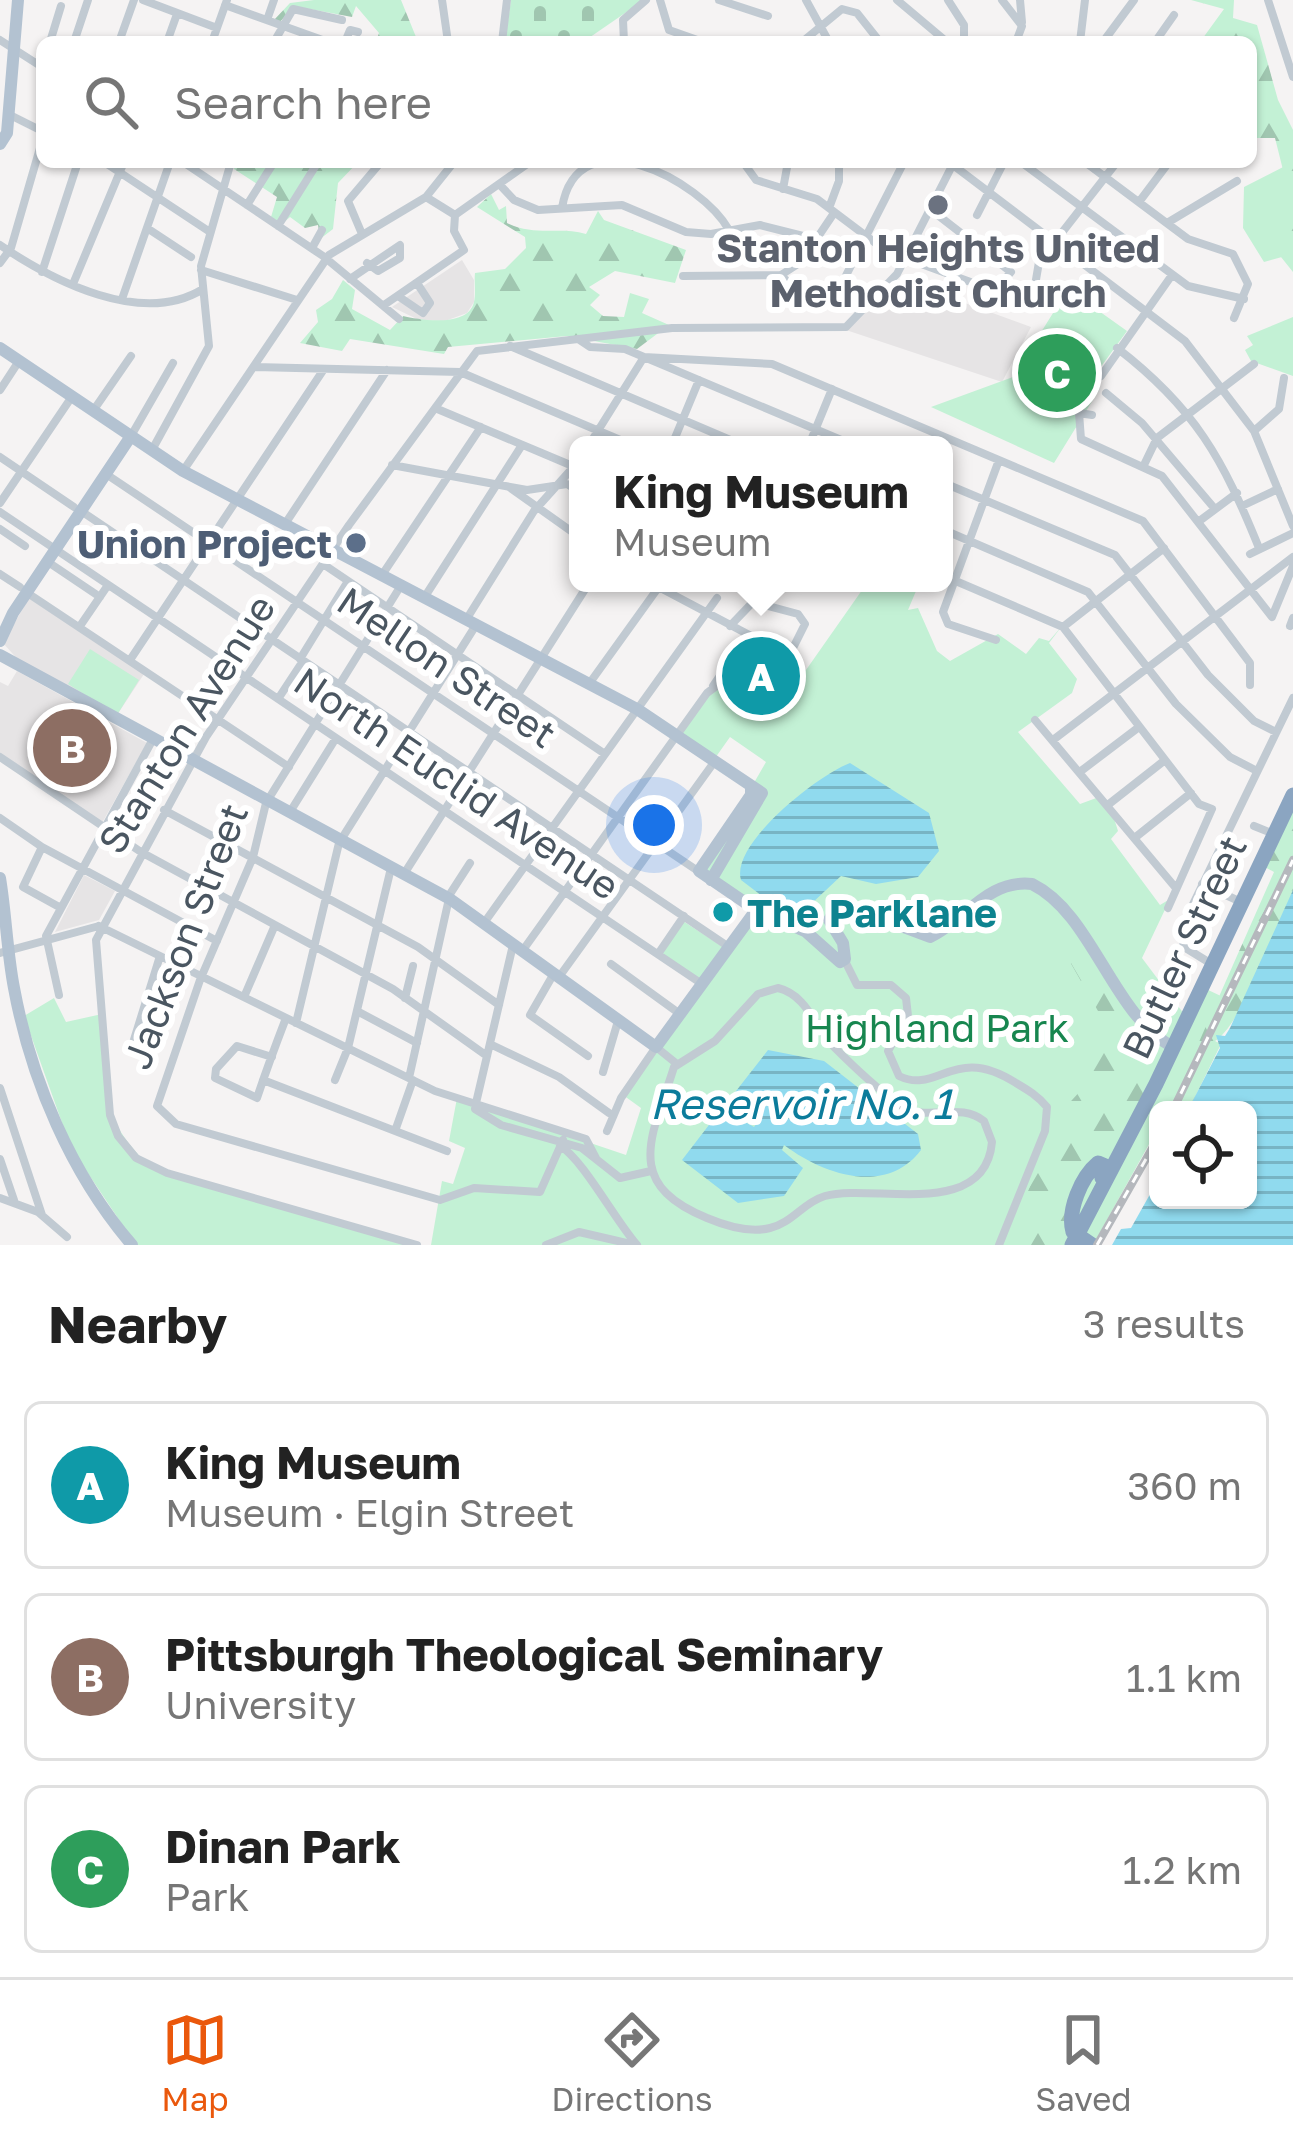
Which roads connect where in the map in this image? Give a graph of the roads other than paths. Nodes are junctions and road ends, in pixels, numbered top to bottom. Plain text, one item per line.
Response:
1 (19, 0) edge
2 (88, 0) edge
3 (134, 0) edge
4 (143, 0) edge
5 (274, 0) edge
6 (442, 0) edge
7 (507, 0) edge
8 (646, 0) edge
9 (660, 0) edge
10 (724, 0) edge
11 (806, 0) edge
12 (897, 0) edge
13 (947, 0) edge
14 (1002, 0) edge
15 (1020, 0) edge
16 (1085, 0) edge
17 (1135, 0) edge
18 (1268, 0) edge
19 (741, 2) edge
20 (226, 3) edge
21 (61, 6) dead end
22 (177, 14) junction
23 (1174, 15) dead end
24 (768, 16) dead end
25 (267, 20) junction
26 (343, 20) dead end
27 (280, 25) junction
28 (819, 26) junction
29 (1022, 26) junction
30 (217, 28) junction
31 (52, 36) edge
32 (76, 36) edge
33 (120, 36) edge
34 (169, 36) edge
35 (214, 36) edge
36 (276, 36) edge
37 (311, 36) edge
38 (447, 36) edge
39 (503, 36) edge
40 (624, 36) edge
41 (686, 36) edge
42 (808, 36) edge
43 (825, 36) edge
44 (874, 36) edge
45 (940, 36) edge
46 (964, 36) edge
47 (1018, 36) edge
48 (1081, 36) edge
49 (1108, 36) edge
50 (1159, 36) edge
51 (0, 40) edge
52 (14, 49) junction
53 (36, 62) edge
54 (1293, 77) edge
55 (6, 108) edge
56 (36, 127) edge
57 (0, 144) edge
58 (36, 158) edge
59 (76, 168) edge
60 (121, 168) edge
61 (124, 168) edge
62 (168, 168) edge
63 (192, 168) edge
64 (229, 168) edge
65 (271, 168) edge
66 (314, 168) edge
67 (376, 168) edge
68 (449, 168) edge
69 (522, 168) edge
70 (590, 168) edge
71 (646, 168) edge
72 (747, 168) edge
73 (787, 168) edge
74 (839, 168) edge
75 (901, 168) edge
76 (951, 168) edge
77 (960, 168) edge
78 (1001, 168) edge
79 (1030, 168) edge
80 (1093, 168) edge
81 (1111, 168) edge
82 (1164, 168) edge
83 (1104, 176) junction
84 (1237, 181) dead end
85 (500, 185) junction
86 (223, 189) junction
87 (783, 189) junction
88 (989, 192) junction
89 (158, 196) junction
90 (426, 197) junction
91 (1139, 202) junction
92 (247, 205) junction
93 (1081, 207) junction
94 (562, 208) junction
95 (930, 209) junction
96 (832, 210) junction
97 (455, 214) junction
98 (977, 215) dead end
99 (1166, 223) junction
100 (278, 226) junction
101 (148, 228) junction
102 (322, 230) dead end
103 (729, 230) junction
104 (210, 232) junction
105 (362, 235) junction
106 (866, 235) junction
107 (814, 239) junction
108 (1054, 242) junction
109 (4, 248) edge
110 (312, 248) junction
111 (190, 257) dead end
112 (326, 259) junction
113 (904, 260) junction
114 (0, 263) edge
115 (367, 263) dead end
116 (201, 270) junction
117 (42, 272) junction
118 (781, 275) junction
119 (1172, 275) junction
120 (683, 276) dead end
121 (350, 279) junction
122 (417, 283) junction
123 (74, 284) junction
124 (204, 288) junction
125 (398, 296) junction
126 (122, 299) junction
127 (1244, 299) junction
128 (298, 300) junction
129 (383, 306) junction
130 (1031, 309) dead end
131 (1145, 311) junction
132 (1234, 317) dead end
133 (399, 319) dead end
134 (578, 339) junction
135 (508, 346) junction
136 (0, 348) edge
137 (1117, 348) junction
138 (131, 356) dead end
139 (644, 357) junction
140 (19, 361) junction
141 (173, 363) dead end
142 (1254, 364) dead end
143 (253, 367) junction
144 (324, 369) junction
145 (387, 370) junction
146 (460, 372) junction
147 (1101, 376) dead end
148 (1284, 377) dead end
149 (700, 380) junction
150 (832, 389) junction
151 (1222, 389) junction
152 (0, 390) edge
153 (1106, 393) dead end
154 (621, 394) junction
155 (72, 397) junction
156 (435, 408) junction
157 (93, 411) junction
158 (1092, 415) dead end
159 (1188, 415) junction
160 (683, 420) junction
161 (481, 427) junction
162 (815, 429) junction
163 (598, 430) junction
164 (1254, 431) junction
165 (128, 434) junction
166 (594, 436) edge
167 (612, 436) edge
168 (676, 436) edge
169 (721, 436) edge
170 (812, 436) edge
171 (832, 436) edge
172 (943, 436) edge
173 (953, 440) edge
174 (1155, 440) junction
175 (522, 445) junction
176 (152, 450) junction
177 (0, 457) edge
178 (999, 460) junction
179 (569, 461) edge
180 (392, 465) junction
181 (1143, 467) junction
182 (22, 471) junction
183 (183, 471) junction
184 (106, 474) junction
185 (569, 475) edge
186 (448, 477) junction
187 (563, 484) junction
188 (497, 485) junction
189 (509, 487) junction
190 (569, 487) edge
191 (953, 487) edge
192 (1278, 489) junction
193 (1237, 493) junction
194 (238, 500) junction
195 (983, 500) junction
196 (1242, 506) junction
197 (0, 508) edge
198 (78, 509) junction
199 (536, 509) junction
200 (1215, 509) junction
201 (1198, 522) junction
202 (284, 524) junction
203 (1293, 529) edge
204 (0, 530) edge
205 (569, 530) edge
206 (953, 534) edge
207 (967, 540) junction
208 (209, 543) junction
209 (25, 546) dead end
210 (1164, 548) junction
211 (1259, 548) junction
212 (332, 549) junction
213 (50, 552) junction
214 (1250, 554) dead end
215 (1293, 562) edge
216 (322, 564) junction
217 (953, 570) edge
218 (0, 574) edge
219 (1130, 574) junction
220 (382, 575) junction
221 (184, 580) junction
222 (349, 581) junction
223 (953, 581) edge
224 (108, 585) junction
225 (401, 585) junction
226 (1250, 587) junction
227 (23, 590) junction
228 (583, 592) edge
229 (649, 592) edge
230 (667, 592) edge
231 (947, 592) edge
232 (100, 596) junction
233 (424, 598) junction
234 (717, 598) dead end
235 (1096, 601) junction
236 (297, 602) junction
237 (387, 608) junction
238 (706, 613) junction
239 (1215, 614) junction
240 (158, 618) junction
241 (0, 619) edge
242 (324, 620) junction
243 (471, 622) junction
244 (80, 626) junction
245 (730, 626) junction
246 (1063, 627) junction
247 (272, 639) junction
248 (996, 640) dead end
249 (1181, 640) junction
250 (0, 641) edge
251 (363, 646) junction
252 (0, 655) edge
253 (458, 655) junction
254 (541, 659) junction
255 (130, 660) junction
256 (302, 660) junction
257 (1147, 667) junction
258 (724, 675) dead end
259 (246, 677) junction
260 (590, 684) junction
261 (339, 685) junction
262 (1250, 686) dead end
263 (433, 693) junction
264 (1113, 693) junction
265 (517, 695) junction
266 (1293, 698) edge
267 (278, 699) junction
268 (638, 710) junction
269 (218, 719) junction
270 (1035, 720) dead end
271 (315, 724) junction
272 (1139, 727) junction
273 (409, 731) junction
274 (1276, 732) junction
275 (493, 734) junction
276 (676, 735) junction
277 (153, 738) junction
278 (336, 738) junction
279 (1053, 740) junction
280 (605, 754) junction
281 (0, 758) edge
282 (192, 759) junction
283 (1166, 760) junction
284 (715, 761) junction
285 (289, 766) junction
286 (385, 770) junction
287 (1081, 771) junction
288 (1257, 771) junction
289 (469, 772) junction
290 (757, 790) junction
291 (579, 792) junction
292 (1191, 793) junction
293 (1293, 795) edge
294 (268, 800) junction
295 (1109, 804) junction
296 (164, 810) junction
297 (444, 811) junction
298 (290, 812) junction
299 (0, 818) edge
300 (618, 818) junction
301 (1254, 826) dead end
302 (104, 828) junction
303 (553, 828) junction
304 (1274, 834) junction
305 (1137, 836) junction
306 (341, 840) junction
307 (656, 843) junction
308 (42, 847) junction
309 (141, 852) junction
310 (592, 854) junction
311 (253, 857) junction
312 (470, 863) dead end
313 (526, 866) junction
314 (82, 869) junction
315 (398, 870) junction
316 (698, 872) junction
317 (0, 878) edge
318 (629, 880) junction
319 (711, 880) junction
320 (1202, 884) junction
321 (1175, 887) junction
322 (121, 890) junction
323 (565, 892) junction
324 (326, 897) junction
325 (450, 898) junction
326 (1241, 902) junction
327 (233, 903) junction
328 (61, 908) junction
329 (1168, 908) dead end
330 (756, 910) junction
331 (0, 912) edge
332 (684, 916) junction
333 (602, 917) junction
334 (484, 923) junction
335 (275, 925) junction
336 (377, 925) junction
337 (99, 926) junction
338 (46, 939) junction
339 (217, 941) junction
340 (314, 946) junction
341 (729, 946) junction
342 (518, 947) junction
343 (0, 953) edge
344 (658, 954) junction
345 (845, 954) junction
346 (160, 956) junction
347 (436, 960) junction
348 (610, 964) dead end
349 (1212, 964) junction
350 (413, 966) dead end
351 (366, 974) junction
352 (556, 975) junction
353 (202, 976) junction
354 (702, 984) junction
355 (58, 995) dead end
356 (244, 997) junction
357 (405, 998) junction
358 (499, 1005) junction
359 (357, 1011) junction
360 (424, 1011) junction
361 (680, 1014) junction
362 (291, 1020) junction
363 (619, 1020) junction
364 (1176, 1039) junction
365 (134, 1043) dead end
366 (417, 1043) junction
367 (490, 1044) junction
368 (656, 1047) junction
369 (348, 1048) junction
370 (487, 1056) junction
371 (588, 1056) dead end
372 (272, 1057) junction
373 (676, 1064) junction
374 (603, 1072) dead end
375 (411, 1079) junction
376 (263, 1080) junction
377 (335, 1080) dead end
378 (0, 1088) edge
379 (476, 1103) junction
380 (608, 1113) dead end
381 (15, 1126) junction
382 (1134, 1126) junction
383 (0, 1131) edge
384 (394, 1131) junction
385 (607, 1131) dead end
386 (561, 1143) junction
387 (447, 1151) dead end
388 (596, 1158) junction
389 (0, 1159) edge
390 (650, 1171) junction
391 (0, 1198) edge
392 (14, 1200) junction
393 (42, 1215) junction
394 (67, 1237) dead end
395 (1082, 1239) edge
396 (130, 1245) edge
397 (416, 1245) edge
398 (546, 1245) edge
399 (636, 1245) edge
400 (999, 1245) edge

1 - 52 main road
2 - 32 street
3 - 33 street
4 - 22 street
5 - 25 street
6 - 38 street
7 - 39 street
8 - 40 street
9 - 41 street
10 - 19 street
11 - 28 street
12 - 45 street
13 - 46 street
14 - 29 street
15 - 29 street
16 - 48 street
17 - 49 street
18 - 54 street
19 - 24 street
20 - 25 street
20 - 30 street
21 - 31 street
22 - 30 street
22 - 34 street
23 - 50 street
25 - 27 street
26 - 27 street
27 - 36 street
27 - 37 street
28 - 42 street
28 - 43 street
28 - 44 street
29 - 47 street
30 - 35 street
51 - 52 street
52 - 53 street
52 - 55 main road
55 - 56 street
55 - 57 main road
58 - 109 street
59 - 117 street
60 - 123 street
61 - 89 street
62 - 89 street
63 - 86 street
64 - 86 street
65 - 92 street
66 - 100 street
67 - 105 street
68 - 90 street
69 - 85 street
70 - 94 street
71 - 103 street
72 - 87 street
73 - 87 street
74 - 96 street
75 - 106 street
76 - 95 street, Stanton Avenue
77 - 88 street
78 - 88 street
79 - 93 street
80 - 83 street
81 - 83 street
82 - 91 street
83 - 91 street
83 - 93 street
84 - 99 street
85 - 94 street
85 - 97 street
86 - 92 street
86 - 104 street
87 - 96 street
88 - 98 street
88 - 108 street
89 - 101 street
89 - 104 street
90 - 97 street
90 - 105 street
91 - 99 street
92 - 100 street
93 - 108 street
93 - 119 street
94 - 103 street
95 - 113 street, Stanton Avenue
95 - 113 street
96 - 106 street
96 - 107 street
97 - 122 street
99 - 127 street
100 - 110 street
101 - 111 street
101 - 126 street
102 - 110 street
103 - 107 street
104 - 116 street
105 - 112 street
106 - 113 street
106 - 118 street
107 - 118 street
108 - 130 street
108 - 131 street
109 - 114 street
109 - 117 street
110 - 112 street
112 - 121 street
112 - 128 street
113 - 134 street, Stanton Avenue
115 - 121 street
116 - 124 street
116 - 128 street
117 - 123 street
118 - 120 street
119 - 127 street
119 - 131 street
121 - 129 street
122 - 125 street
122 - 125 street
123 - 126 street
124 - 126 street
124 - 176 street
125 - 129 street
127 - 132 street
128 - 143 street
129 - 133 street
131 - 137 street
131 - 151 street
134 - 135 street, Stanton Avenue
134 - 139 street
135 - 146 street, Stanton Avenue
135 - 154 street
136 - 140 main road
137 - 147 street
137 - 159 street
138 - 157 street
139 - 149 street
139 - 150 street
139 - 154 street
140 - 152 street
140 - 155 main road
141 - 165 street
142 - 151 street
143 - 144 street
143 - 183 street
144 - 145 street
144 - 194 street
145 - 146 street
145 - 202 street
146 - 156 street, Stanton Avenue
146 - 163 street
148 - 164 street
149 - 160 street
149 - 162 street
150 - 162 street
150 - 172 street
151 - 159 street
151 - 164 street
153 - 174 street
154 - 160 street
154 - 163 street
155 - 157 main road
155 - 182 street
156 - 161 street
156 - 180 street, Stanton Avenue
157 - 165 main road
158 - 181 street
159 - 174 street
159 - 193 street
160 - 168 street
160 - 169 street
161 - 175 street
161 - 186 street
162 - 170 street
162 - 171 street
163 - 166 street
163 - 167 street
164 - 192 street
165 - 176 main road
165 - 184 main road
165 - 198 main road
173 - 178 street
174 - 181 street
174 - 200 street
175 - 179 street
175 - 188 street
176 - 183 main road
177 - 182 street
178 - 195 street
178 - 210 street
180 - 186 street
180 - 212 street, Stanton Avenue
181 - 201 street
182 - 197 street
182 - 198 street
183 - 194 main road
184 - 198 main road
184 - 208 street, Mellon Street
185 - 187 street
186 - 188 street
186 - 220 street
187 - 189 street
187 - 190 street
187 - 199 street
188 - 189 street
188 - 233 street
189 - 199 street
191 - 195 street
192 - 196 street
192 - 203 street
193 - 196 street
193 - 200 street
194 - 202 main road
194 - 208 street
195 - 207 street
195 - 219 street
196 - 211 street
197 - 213 street, North Euclid Avenue
198 - 213 main road
198 - 221 street
199 - 205 street
199 - 243 street
200 - 201 street
201 - 226 street
202 - 212 main road
203 - 211 street
204 - 209 street
206 - 207 street
207 - 217 street
207 - 235 street
208 - 221 street
208 - 236 street, Mellon Street
210 - 219 street
210 - 239 street
211 - 214 street
212 - 216 street, Stanton Avenue
212 - 220 main road
213 - 224 street, North Euclid Avenue
213 - 227 main road
213 - 232 street
215 - 226 street
215 - 226 street
216 - 222 street
216 - 236 street, Stanton Avenue
218 - 227 street
219 - 235 street
219 - 249 street
220 - 225 main road
221 - 240 street
221 - 247 street
222 - 237 street
222 - 242 street
223 - 246 street
224 - 232 street
224 - 240 street, North Euclid Avenue
225 - 233 main road
225 - 237 street, Jackson Street
226 - 239 street
227 - 241 main road
227 - 244 street
227 - 250 main road
228 - 254 street
229 - 260 street
230 - 238 street
231 - 248 street
232 - 244 street
233 - 243 main road
234 - 238 street
235 - 246 street
235 - 257 street
236 - 242 street, Mellon Street
236 - 247 street, Stanton Avenue
237 - 251 street, Jackson Street
237 - 253 street
238 - 245 street
238 - 268 street
239 - 249 street
239 - 262 street
240 - 255 street
240 - 259 street, North Euclid Avenue
242 - 251 street, Mellon Street
242 - 256 street
243 - 253 street
243 - 254 main road
244 - 255 street
245 - 245 street
246 - 264 street
247 - 256 street
247 - 259 street, Stanton Avenue
249 - 257 street
249 - 274 street
251 - 261 street, Jackson Street
251 - 263 street, Mellon Street
252 - 277 main road
253 - 263 street
253 - 265 street
254 - 260 main road
254 - 265 street
255 - 269 street
256 - 261 street
256 - 267 street
257 - 264 street
257 - 288 street
258 - 276 street
259 - 267 street, North Euclid Avenue
259 - 269 street, Stanton Avenue
260 - 268 main road
261 - 271 street, Jackson Street
261 - 273 street
263 - 273 street
263 - 275 street, Mellon Street
264 - 272 street
264 - 279 street
265 - 275 street
265 - 280 street
266 - 274 street
267 - 271 street, North Euclid Avenue
268 - 276 main road
268 - 280 street
269 - 282 street, Stanton Avenue
269 - 285 street
270 - 279 street
271 - 278 street, North Euclid Avenue
271 - 285 street, Jackson Street
272 - 283 street
272 - 287 street
273 - 286 street
273 - 289 street
274 - 288 street
275 - 289 street
275 - 291 street, Mellon Street
276 - 284 main road
276 - 300 street
277 - 282 main road
277 - 302 street
278 - 286 street, North Euclid Avenue
278 - 298 street
279 - 287 street
280 - 291 street
281 - 302 street
282 - 294 main road
282 - 296 street, Stanton Avenue
283 - 292 street
283 - 295 street
284 - 290 main road
284 - 307 street
285 - 294 street, Jackson Street
286 - 297 street, North Euclid Avenue
286 - 306 street
287 - 295 street
288 - 320 street
289 - 297 street
289 - 303 street
290 - 316 main road
290 - 319 main road
291 - 300 street, Mellon Street
291 - 303 street
292 - 305 street
292 - 321 street
293 - 304 highway, Butler Street
294 - 298 main road
294 - 311 street, Jackson Street
295 - 305 street
296 - 309 street, Stanton Avenue
296 - 311 street
297 - 313 street, North Euclid Avenue
297 - 315 street
298 - 306 main road
299 - 308 street
300 - 307 street, Mellon Street
300 - 310 street
301 - 304 street
302 - 309 street
302 - 314 street
303 - 310 street
303 - 313 street
304 - 326 highway, Butler Street
305 - 321 street
306 - 315 main road
306 - 324 street
307 - 316 street, Mellon Street
307 - 318 street
308 - 314 street
308 - 328 street
309 - 322 street, Stanton Avenue
309 - 327 street
310 - 318 street
310 - 323 street
311 - 324 street
311 - 327 street, Jackson Street
312 - 325 street
313 - 323 street, North Euclid Avenue
313 - 334 street
314 - 322 street
314 - 328 street
315 - 325 main road
315 - 336 street
316 - 319 main road, Mellon Street
317 - 396 main road
318 - 332 street
318 - 333 street
319 - 330 main road, Mellon Street
320 - 326 street
320 - 349 street
321 - 329 street
322 - 337 street, Stanton Avenue
322 - 339 street
323 - 333 street, North Euclid Avenue
323 - 342 street
324 - 336 street
324 - 340 street
325 - 334 main road
325 - 347 street
326 - 349 highway, Butler Street
327 - 335 street
327 - 339 street, Jackson Street
328 - 338 street
330 - 341 main road
330 - 345 main road, Mellon Street
331 - 396 main road
332 - 341 street
332 - 344 street
333 - 344 street, North Euclid Avenue
333 - 352 street
334 - 342 main road
335 - 340 street
335 - 356 street
336 - 347 street
336 - 351 street
337 - 338 street
337 - 346 street
337 - 397 street
338 - 343 street
338 - 355 street
339 - 353 street, Jackson Street
340 - 351 street
340 - 362 street
341 - 354 main road
342 - 352 main road
342 - 358 street
344 - 354 street, North Euclid Avenue
345 - 364 main road
345 - 400 street
346 - 353 street
346 - 365 street
347 - 358 street
347 - 360 street
348 - 361 street
349 - 364 highway, Butler Street
350 - 357 street
351 - 357 street
351 - 359 street
352 - 363 main road
352 - 371 street
353 - 356 street
353 - 386 street, Jackson Street
354 - 361 main road
356 - 362 street
357 - 360 street
358 - 367 street
359 - 366 street
359 - 369 street
360 - 366 street
360 - 370 street
361 - 368 main road
362 - 369 street
362 - 372 street
363 - 368 main road
363 - 374 street
364 - 382 highway, Butler Street
366 - 375 street
367 - 370 street
367 - 380 street
368 - 373 street
368 - 385 street
369 - 375 street
369 - 377 street
370 - 379 street
372 - 376 street
372 - 376 street
373 - 390 street
373 - 390 street
375 - 379 street
375 - 384 street
376 - 384 street
378 - 381 street
379 - 386 street
379 - 388 street
381 - 383 street
381 - 393 street
382 - 395 highway, Butler Street
382 - 395 highway
384 - 387 street
386 - 388 street
386 - 399 street
388 - 390 street
389 - 392 street
391 - 392 street
392 - 393 street
393 - 394 street
398 - 399 street

